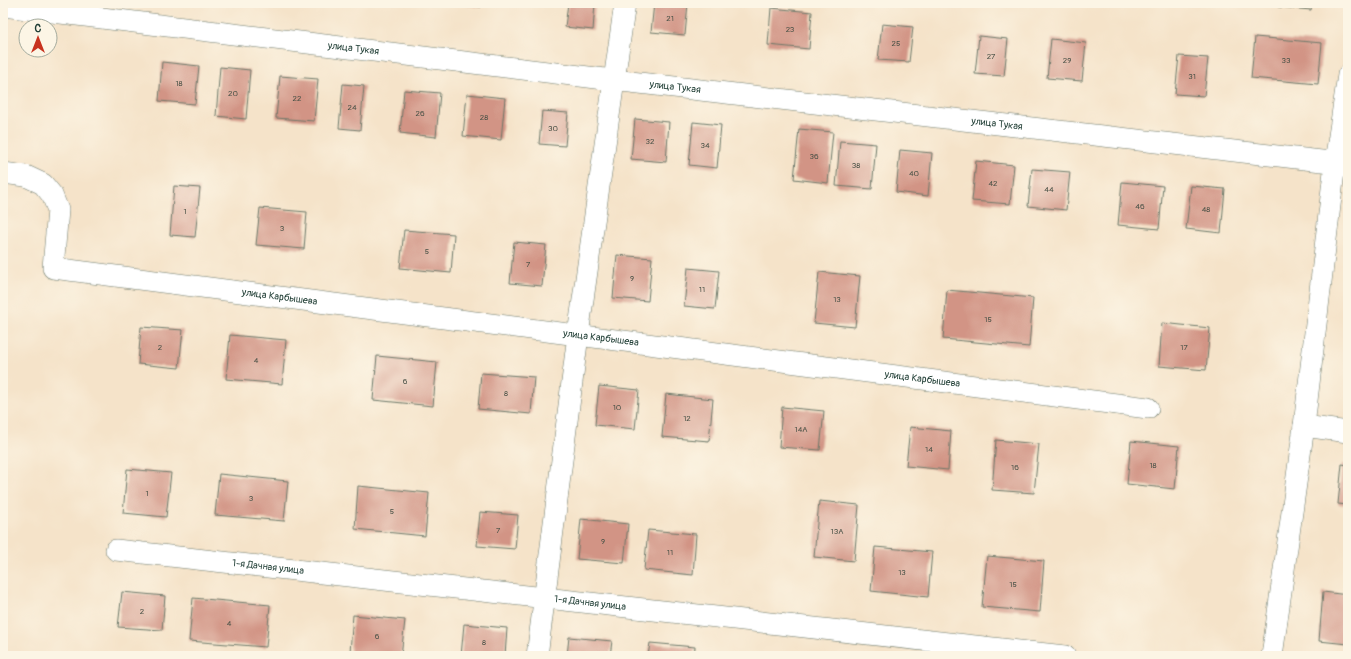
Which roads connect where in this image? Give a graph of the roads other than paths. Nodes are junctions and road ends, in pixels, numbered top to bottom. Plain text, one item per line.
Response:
1 (625, 3) edge
2 (3, 6) edge
3 (1348, 75) edge
4 (614, 80) junction
5 (1342, 164) edge
6 (3, 173) edge
7 (578, 335) junction
8 (1148, 408) dead end
9 (1304, 426) junction
10 (1348, 432) edge
11 (116, 550) dead end
12 (545, 598) junction
13 (538, 656) edge
14 (1065, 656) edge
15 (1272, 656) edge

1 - 4 street
2 - 4 street, улица Тукая
3 - 5 street
4 - 5 street, улица Тукая
4 - 7 street
5 - 9 street
6 - 7 street, улица Карбышева
7 - 8 street, улица Карбышева
7 - 12 street
9 - 10 street
9 - 15 street
11 - 12 street, 1-я Дачная улица
12 - 13 street
12 - 14 street, 1-я Дачная улица

